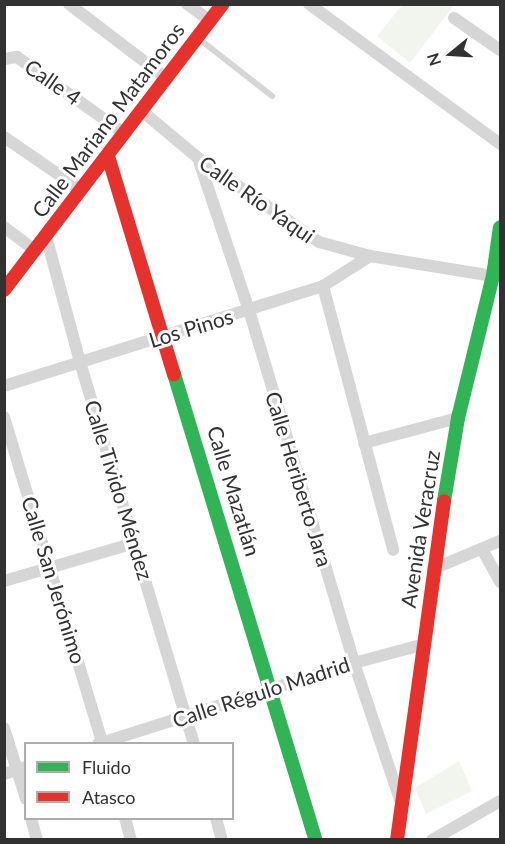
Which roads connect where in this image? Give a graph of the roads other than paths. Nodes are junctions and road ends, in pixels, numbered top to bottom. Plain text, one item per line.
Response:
1 (69, 4) edge
2 (187, 4) edge
3 (223, 4) edge
4 (309, 4) edge
5 (454, 18) dead end
6 (210, 21) junction
7 (197, 38) junction
8 (501, 50) edge
9 (6, 58) edge
10 (166, 78) junction
11 (272, 96) dead end
12 (142, 111) junction
13 (125, 134) junction
14 (4, 137) edge
15 (501, 144) edge
16 (108, 156) junction
17 (198, 158) junction
18 (81, 190) junction
19 (4, 227) edge
20 (501, 227) edge
21 (46, 236) junction
22 (35, 250) junction
23 (370, 256) junction
24 (493, 276) junction
25 (323, 286) junction
26 (4, 290) edge
27 (249, 310) junction
28 (164, 335) junction
29 (80, 362) junction
30 (4, 386) edge
31 (4, 417) edge
32 (458, 418) junction
33 (364, 443) junction
34 (501, 542) edge
35 (135, 543) junction
36 (482, 549) junction
37 (393, 550) dead end
38 (50, 567) junction
39 (433, 569) junction
40 (4, 581) edge
41 (501, 582) edge
42 (425, 644) junction
43 (354, 663) junction
44 (272, 690) junction
45 (186, 716) junction
46 (4, 728) edge
47 (101, 742) edge
48 (104, 742) edge
49 (193, 742) edge
50 (16, 770) edge
51 (24, 793) edge
52 (400, 801) junction
53 (501, 801) edge
54 (31, 820) edge
55 (125, 820) edge
56 (216, 820) edge
57 (440, 837) edge
58 (37, 840) edge
59 (131, 840) edge
60 (222, 840) edge
61 (316, 840) edge
62 (397, 840) edge

1 - 10 street
2 - 6 street
3 - 6 street, Calle Mariano Matamoros
4 - 15 street
5 - 8 street
6 - 7 street, Calle Mariano Matamoros
7 - 10 street, Calle Mariano Matamoros
7 - 11 lane
9 - 13 street, Calle 4
10 - 12 street, Calle Mariano Matamoros
12 - 13 street, Calle Mariano Matamoros
12 - 17 street, Calle Río Yaqui
13 - 16 street, Calle Mariano Matamoros
14 - 18 street
16 - 18 street, Calle Mariano Matamoros
16 - 28 street, Calle Mazatlán
17 - 23 street, Calle Río Yaqui
17 - 27 street, Calle Heriberto Jara
18 - 21 street, Calle Mariano Matamoros
19 - 22 street
20 - 24 street, Avenida Veracruz
21 - 22 street, Calle Mariano Matamoros
21 - 29 street, Calle Tivido Méndez
22 - 26 street, Calle Mariano Matamoros
23 - 24 street, Calle Río Yaqui
23 - 25 street, Los Pinos
24 - 32 street, Avenida Veracruz
25 - 27 street, Los Pinos
25 - 33 street
27 - 28 street, Los Pinos
27 - 43 street, Calle Heriberto Jara
28 - 29 street, Los Pinos
28 - 44 street, Calle Mazatlán
29 - 30 street, Los Pinos
29 - 35 street, Calle Tivido Méndez
31 - 38 street, Calle San Jerónimo
32 - 33 street
32 - 39 street, Avenida Veracruz
33 - 37 street
34 - 36 street
35 - 38 street
35 - 45 street, Calle Tivido Méndez
36 - 39 street
36 - 41 street
38 - 40 street
38 - 47 street, Calle San Jerónimo
39 - 42 street, Avenida Veracruz
42 - 43 street, Calle Régulo Madrid
42 - 52 street, Avenida Veracruz
43 - 44 street, Calle Régulo Madrid
43 - 52 street, Calle Heriberto Jara
44 - 45 street, Calle Régulo Madrid
44 - 61 street, Calle Mazatlán
45 - 48 street, Calle Régulo Madrid
45 - 49 street, Calle Tivido Méndez
46 - 50 street
50 - 51 street
52 - 62 street, Avenida Veracruz
53 - 57 street
54 - 58 street
55 - 59 street
56 - 60 street

